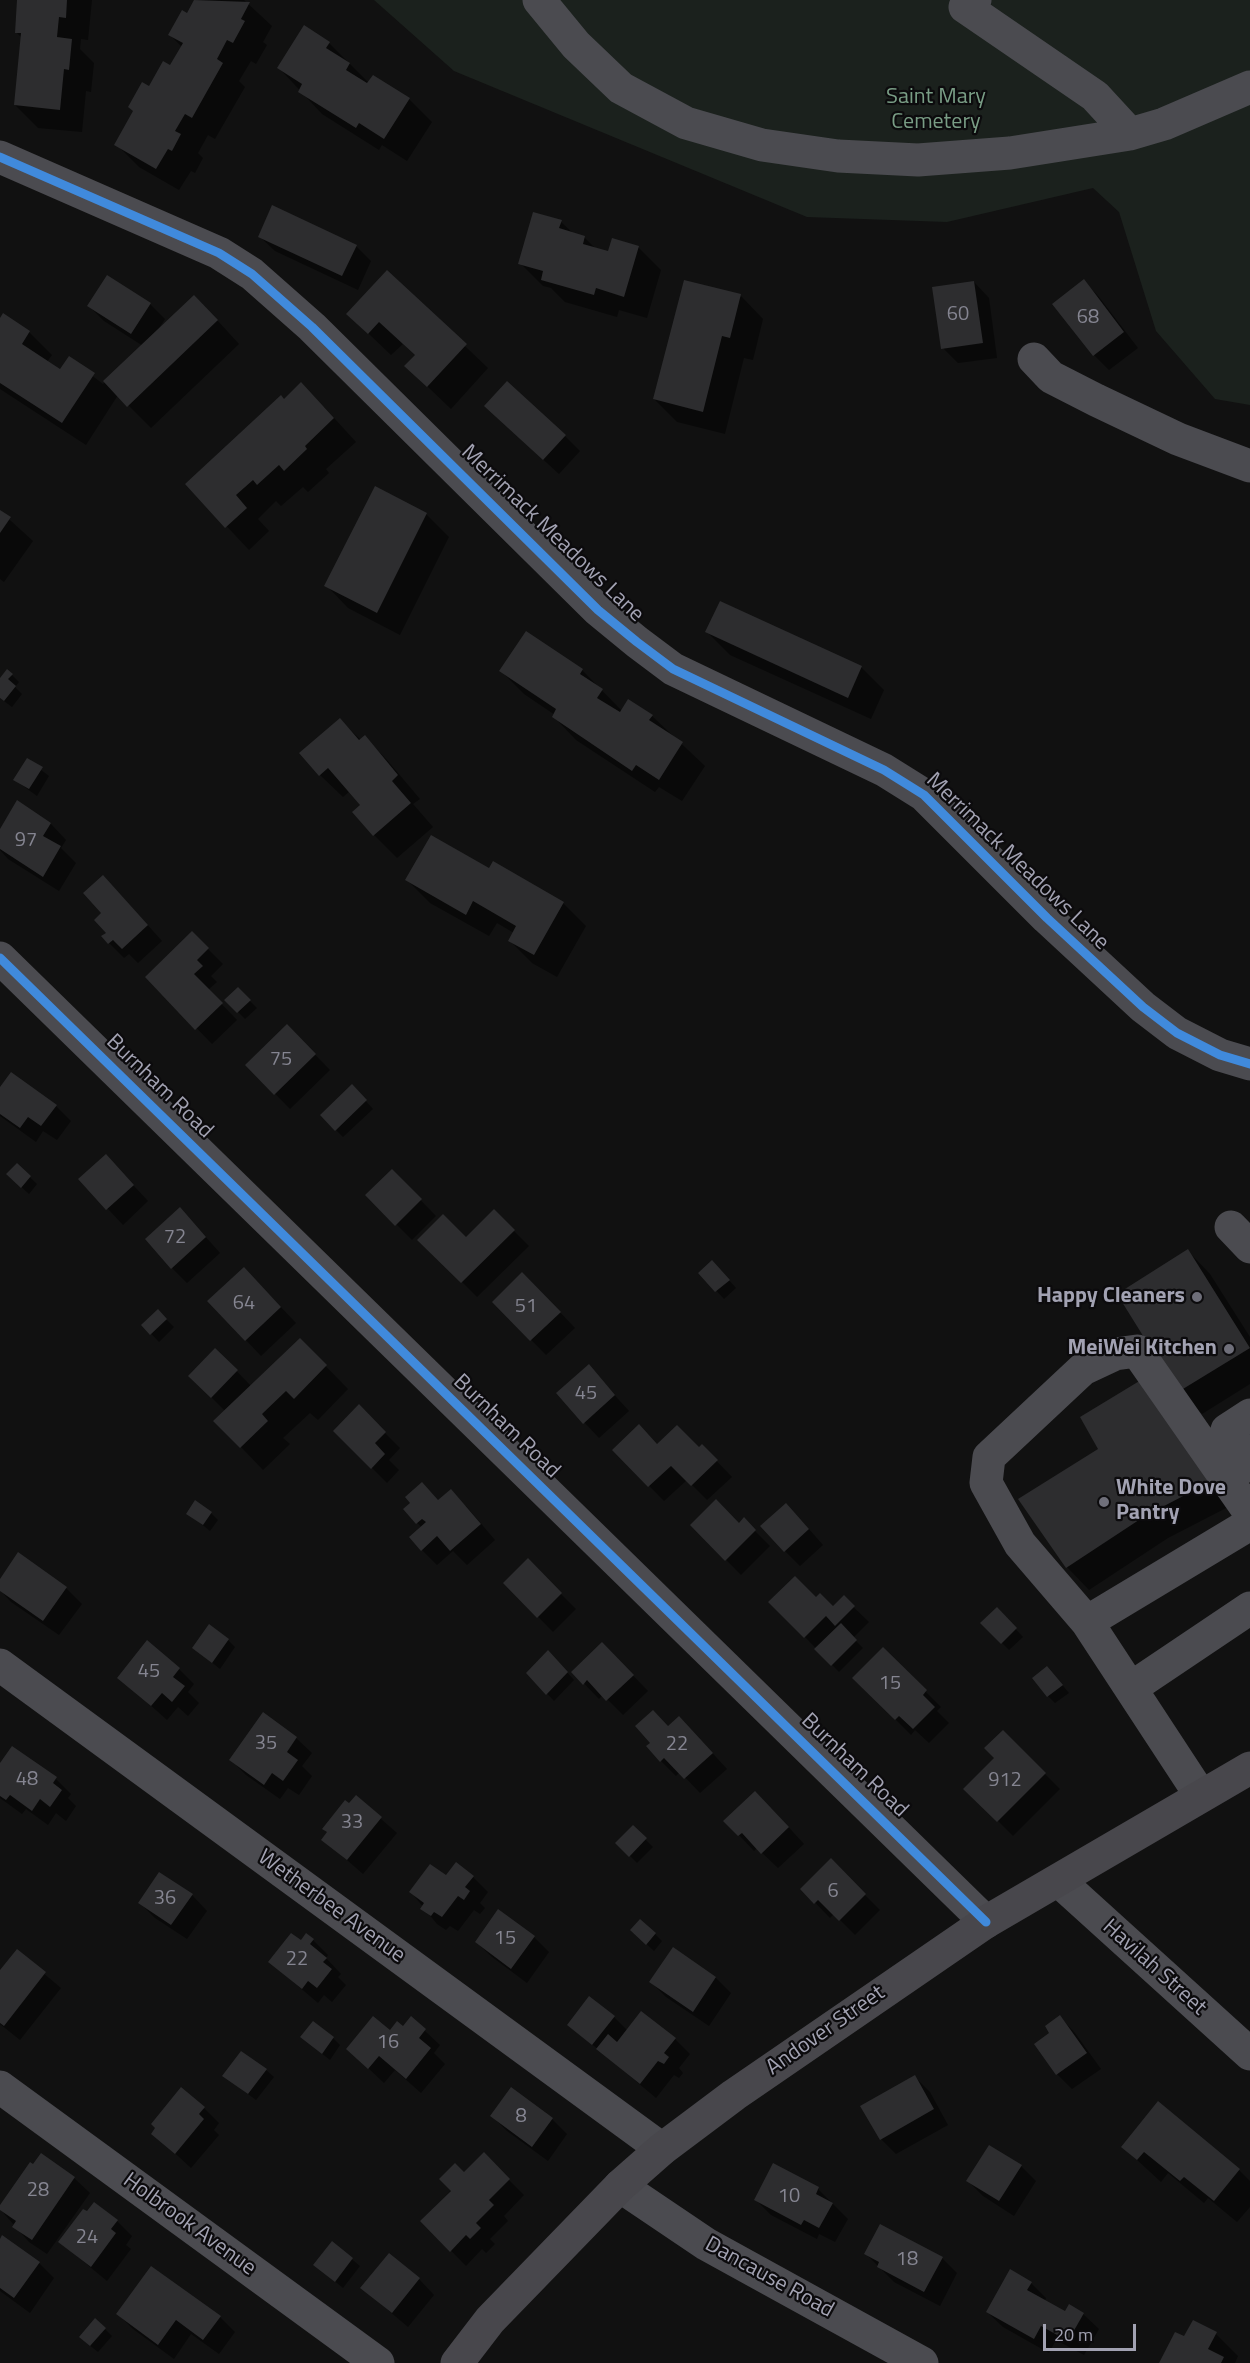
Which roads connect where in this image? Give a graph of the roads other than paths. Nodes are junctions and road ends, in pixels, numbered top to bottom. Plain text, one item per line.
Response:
1 (539, 0) edge
2 (965, 2) edge
3 (1250, 87) edge
4 (1130, 134) junction
5 (0, 157) edge
6 (1034, 358) dead end
7 (1250, 466) edge
8 (0, 958) edge
9 (1250, 1065) edge
10 (1250, 1415) edge
11 (1250, 1466) edge
12 (1250, 1514) edge
13 (1250, 1524) edge
14 (1250, 1608) edge
15 (1087, 1622) junction
16 (0, 1665) edge
17 (1131, 1688) junction
18 (1250, 1768) edge
19 (1201, 1796) junction
20 (1059, 1881) junction
21 (986, 1922) junction
22 (1250, 2054) edge
23 (0, 2087) edge
24 (663, 2149) junction
25 (620, 2186) junction
26 (378, 2363) edge
27 (457, 2363) edge
28 (922, 2363) edge

1 - 4 street
2 - 4 street
3 - 4 street
5 - 9 street, Merrimack Meadows Lane
6 - 7 street
8 - 21 street, Burnham Road
10 - 11 street
12 - 15 street
13 - 15 street
14 - 17 street
15 - 17 street
16 - 24 street, Wetherbee Avenue
17 - 19 street
18 - 19 main road, Andover Street
19 - 20 main road, Andover Street
20 - 21 main road, Andover Street
20 - 22 street, Havilah Street
21 - 24 main road, Andover Street
23 - 26 street, Holbrook Avenue
24 - 25 main road, Andover Street
25 - 27 main road, Andover Street
25 - 28 street, Dancause Road

